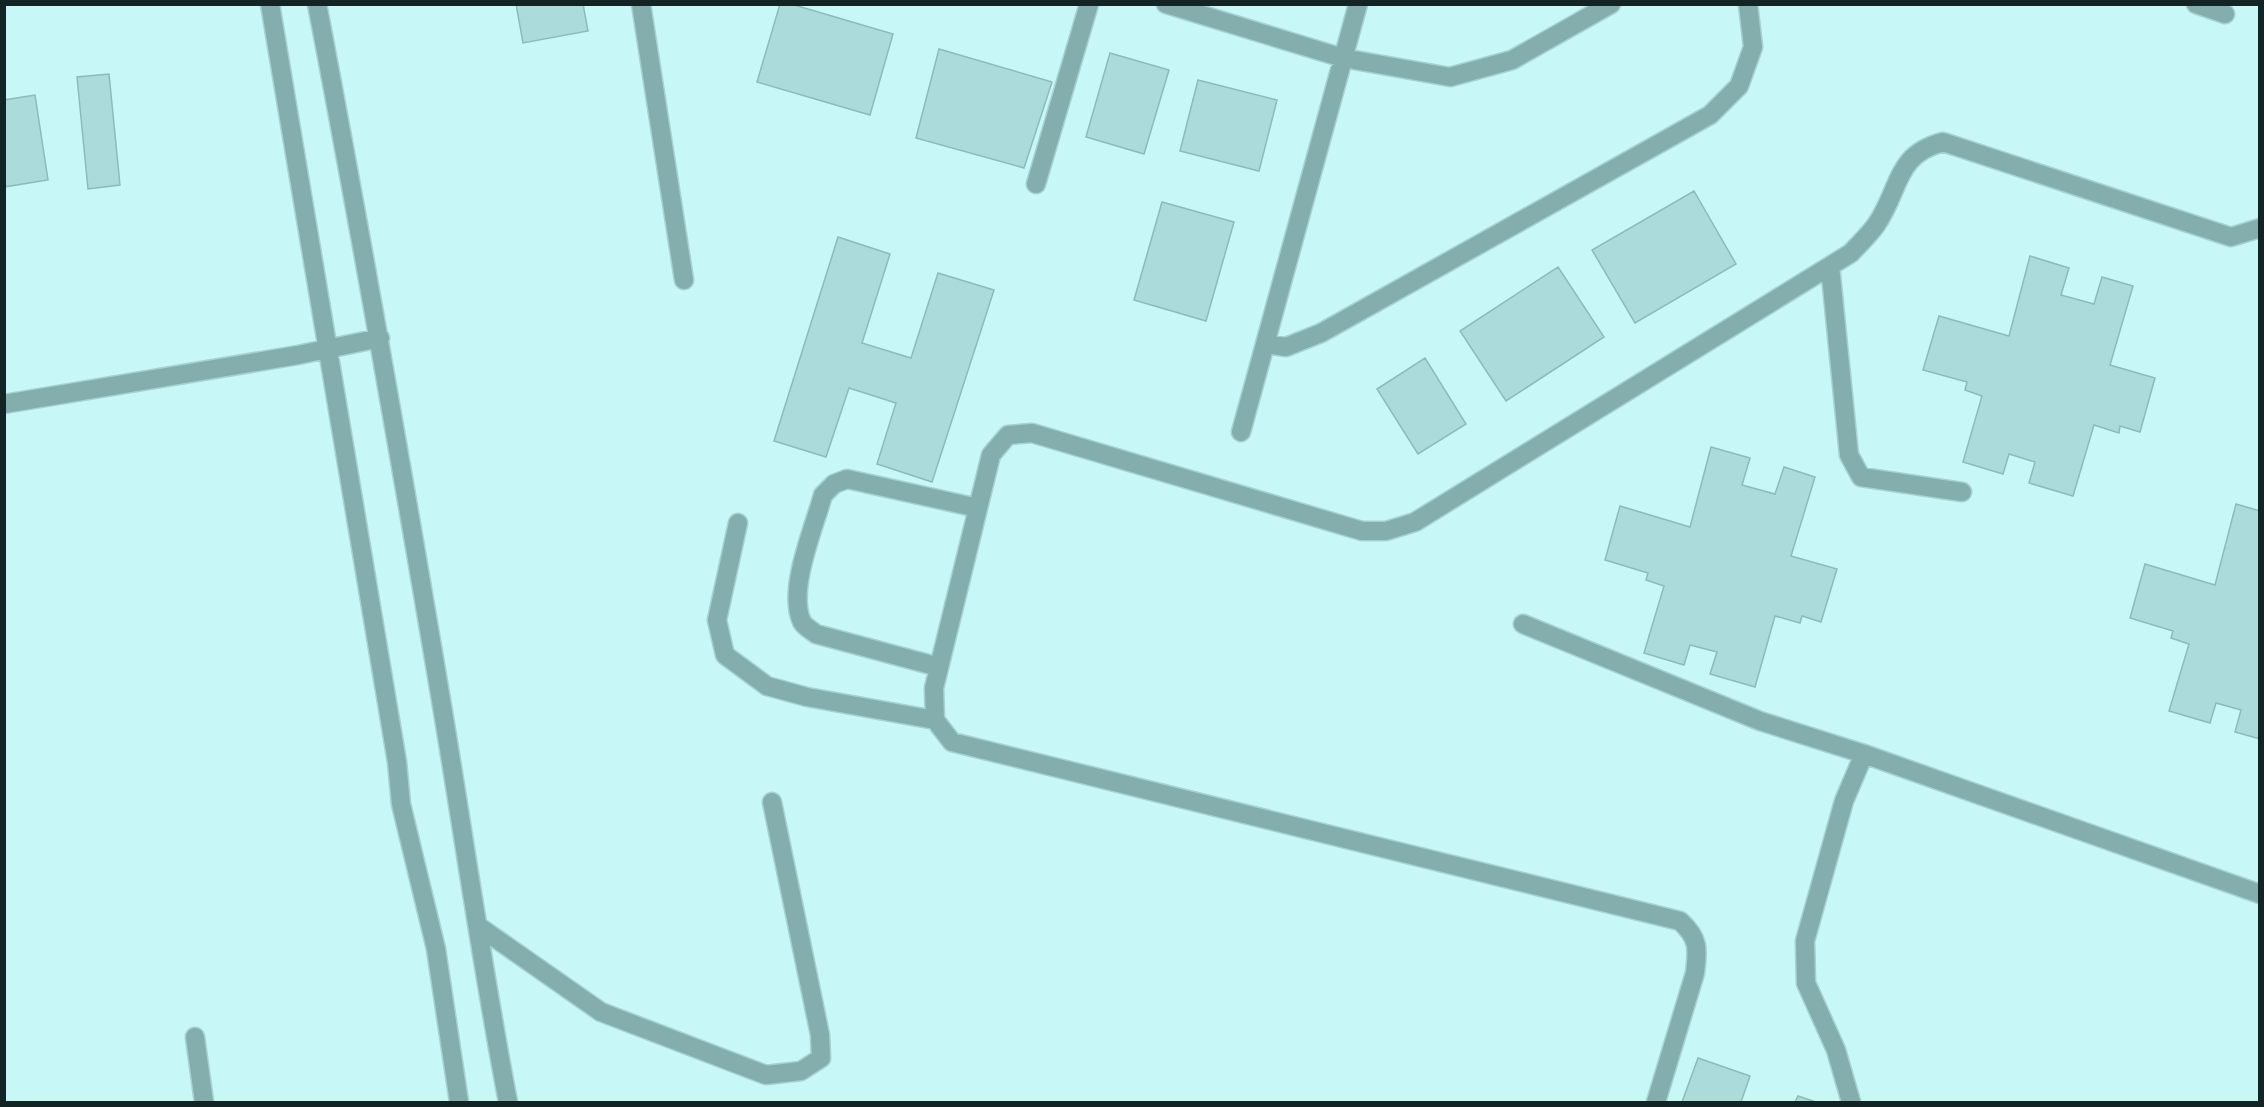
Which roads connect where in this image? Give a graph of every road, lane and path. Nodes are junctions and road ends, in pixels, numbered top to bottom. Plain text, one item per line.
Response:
1 (270, 4) edge
2 (317, 4) edge
3 (641, 4) edge
4 (1089, 4) edge
5 (1166, 4) edge
6 (1358, 4) edge
7 (1611, 4) edge
8 (1748, 4) edge
9 (2196, 4) edge
10 (2225, 14) dead end
11 (1343, 58) junction
12 (1036, 184) dead end
13 (2259, 228) edge
14 (1830, 266) junction
15 (684, 280) dead end
16 (380, 338) junction
17 (1265, 344) junction
18 (327, 349) junction
19 (4, 404) edge
20 (1241, 432) dead end
21 (1962, 492) dead end
22 (978, 508) junction
23 (738, 523) dead end
24 (1522, 624) dead end
25 (939, 667) junction
26 (935, 720) junction
27 (1864, 754) junction
28 (771, 802) dead end
29 (2259, 894) edge
30 (478, 926) junction
31 (195, 1037) dead end
32 (204, 1102) edge
33 (459, 1102) edge
34 (508, 1102) edge
35 (1656, 1102) edge
36 (1851, 1102) edge

1 - 18 street
2 - 16 street
3 - 15 street
4 - 12 street
5 - 11 street
6 - 11 street
7 - 11 street
8 - 17 street
9 - 10 street
11 - 17 street
13 - 14 street
14 - 21 street
14 - 22 street
16 - 18 street
16 - 30 street
17 - 20 street
18 - 19 street
18 - 33 street
22 - 25 street
22 - 25 street
23 - 26 street
24 - 27 street
25 - 26 street
26 - 35 street
27 - 29 street
27 - 36 street
28 - 30 street
30 - 34 street
31 - 32 street

